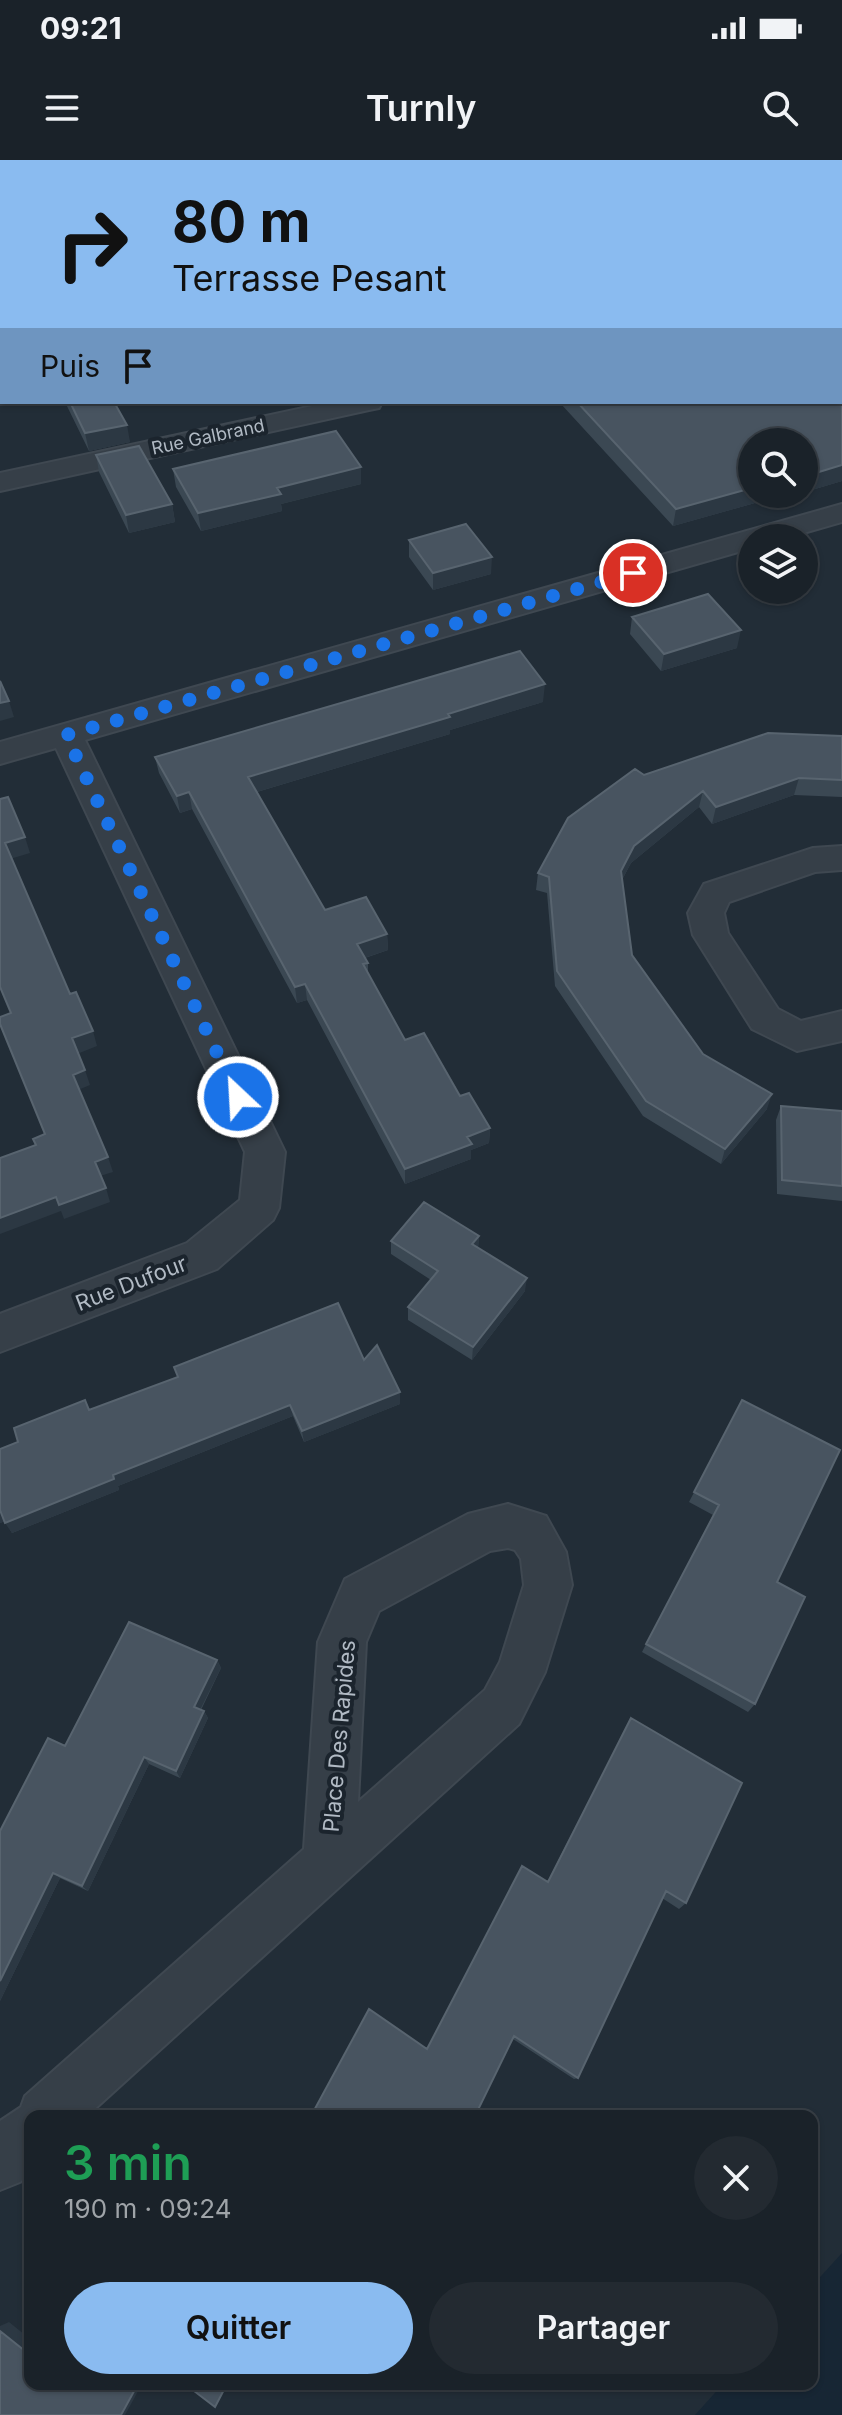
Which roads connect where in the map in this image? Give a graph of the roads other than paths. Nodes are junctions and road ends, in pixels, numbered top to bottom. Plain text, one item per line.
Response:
1 (360, 404) edge
2 (0, 482) edge
3 (842, 513) edge
4 (803, 524) edge
5 (738, 542) edge
6 (66, 735) junction
7 (0, 753) edge
8 (842, 858) edge
9 (842, 1026) edge
10 (0, 1333) edge
11 (329, 1862) junction
12 (52, 2110) edge
13 (24, 2137) edge
14 (0, 2162) edge

1 - 2 street, Rue Galbrand
3 - 4 street
5 - 6 street
6 - 7 street
6 - 10 street, Rue Dufour
8 - 9 street
11 - 11 street, Place Des Rapides
11 - 12 street, Place Des Rapides
13 - 14 street

